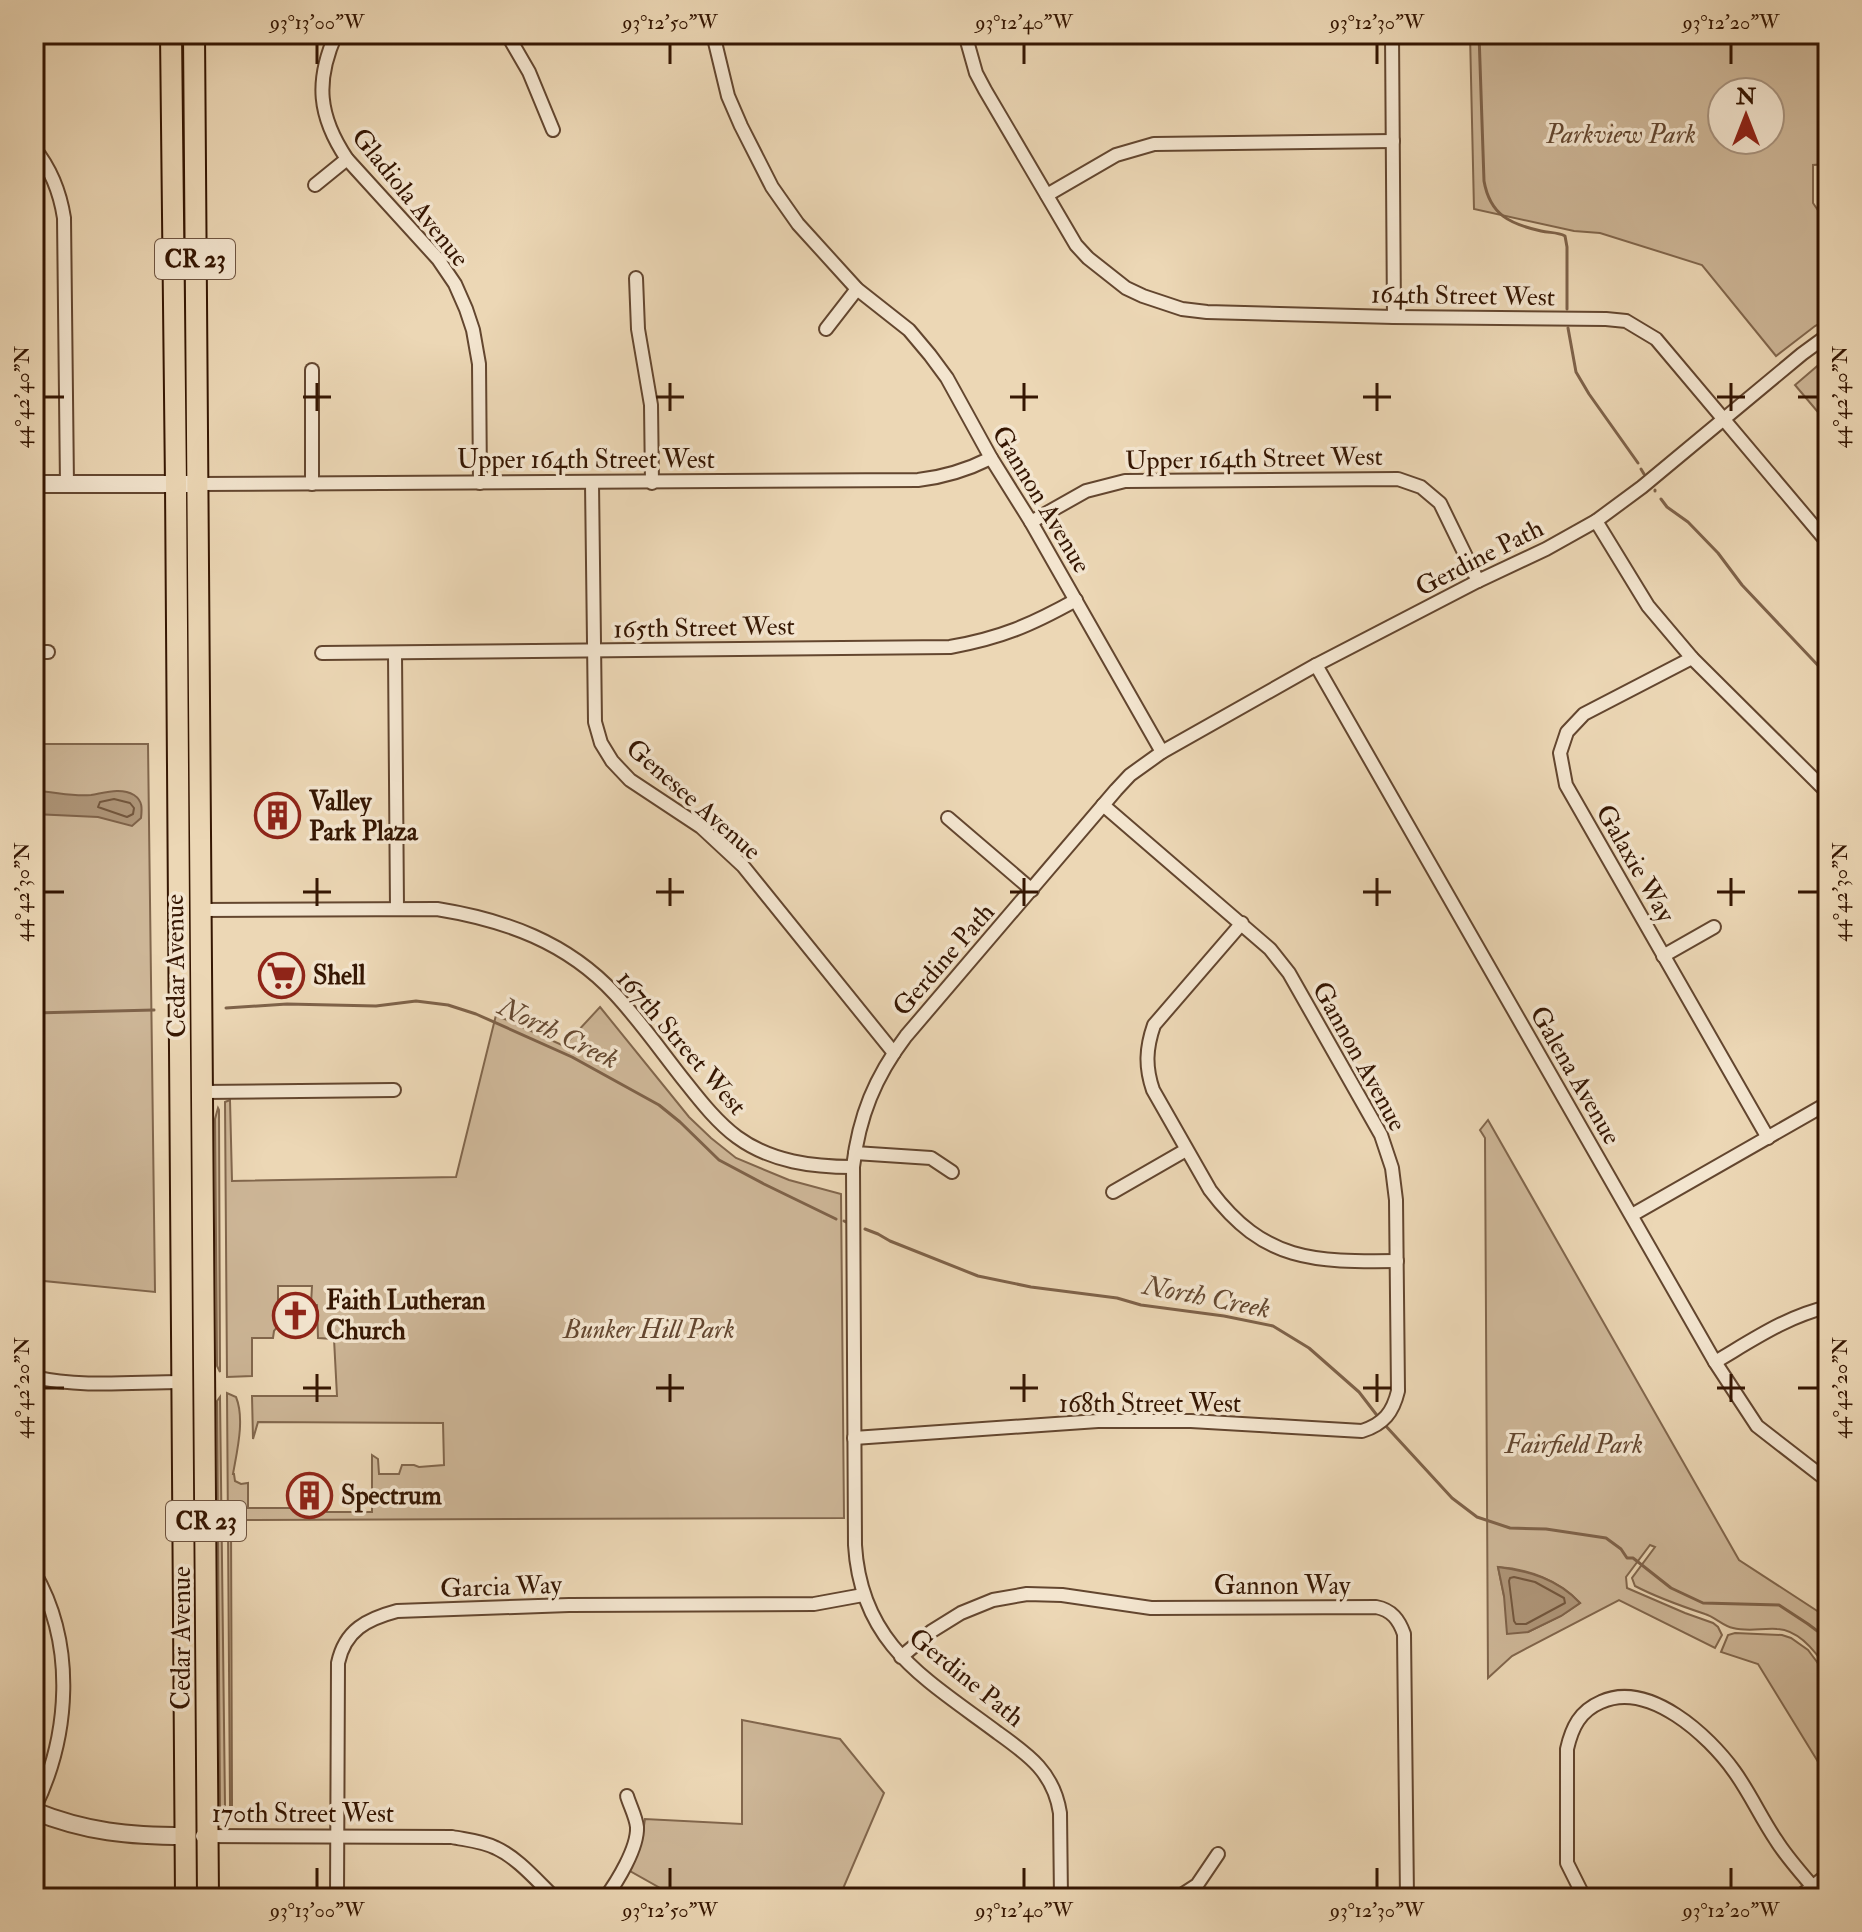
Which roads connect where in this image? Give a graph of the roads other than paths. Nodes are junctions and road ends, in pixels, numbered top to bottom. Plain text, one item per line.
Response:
1 (43, 34) edge
2 (171, 34) edge
3 (194, 34) edge
4 (336, 34) edge
5 (507, 34) edge
6 (713, 34) edge
7 (965, 34) edge
8 (1392, 34) edge
9 (34, 43) edge
10 (553, 130) dead end
11 (1393, 141) junction
12 (34, 148) edge
13 (347, 159) junction
14 (315, 185) dead end
15 (1047, 195) junction
16 (636, 278) dead end
17 (857, 289) junction
18 (1394, 317) junction
19 (826, 329) dead end
20 (1828, 335) edge
21 (312, 370) dead end
22 (1724, 420) junction
23 (991, 458) junction
24 (480, 483) junction
25 (592, 483) junction
26 (652, 483) junction
27 (34, 484) edge
28 (187, 484) junction
29 (312, 484) junction
30 (67, 485) junction
31 (1596, 521) junction
32 (1031, 522) junction
33 (1828, 543) edge
34 (1478, 581) junction
35 (1076, 600) junction
36 (594, 651) junction
37 (34, 652) edge
38 (48, 652) dead end
39 (322, 653) dead end
40 (395, 653) junction
41 (1692, 658) junction
42 (1316, 665) junction
43 (1162, 752) junction
44 (1828, 793) edge
45 (1103, 805) junction
46 (948, 818) dead end
47 (178, 842) junction
48 (1032, 890) junction
49 (397, 908) junction
50 (200, 910) junction
51 (1242, 923) junction
52 (1714, 927) dead end
53 (1663, 956) junction
54 (894, 1053) junction
55 (394, 1090) dead end
56 (202, 1092) junction
57 (1828, 1103) edge
58 (1768, 1138) junction
59 (1186, 1150) junction
60 (855, 1153) junction
61 (853, 1167) junction
62 (952, 1172) dead end
63 (1113, 1192) dead end
64 (1632, 1215) junction
65 (1397, 1261) junction
66 (1828, 1307) edge
67 (1715, 1362) junction
68 (34, 1377) edge
69 (182, 1382) junction
70 (1391, 1411) joint
71 (854, 1438) junction
72 (1828, 1481) edge
73 (34, 1572) edge
74 (863, 1595) junction
75 (901, 1657) junction
76 (627, 1796) dead end
77 (34, 1810) edge
78 (185, 1836) junction
79 (208, 1836) junction
80 (337, 1837) junction
81 (1218, 1854) dead end
82 (1828, 1877) edge
83 (1581, 1891) dead end
84 (1812, 1895) edge
85 (186, 1898) edge
86 (208, 1898) edge
87 (337, 1898) edge
88 (555, 1898) edge
89 (605, 1898) edge
90 (1061, 1898) edge
91 (1177, 1898) edge
92 (1407, 1898) edge

1 - 9 street
2 - 28 main road, Cedar Avenue / CR 23
3 - 28 main road, Cedar Avenue / CR 23
4 - 13 street, Gladiola Avenue
5 - 10 street
6 - 17 street, Gannon Avenue
7 - 15 street, 164th Street West
8 - 11 street
11 - 15 street
11 - 18 street
12 - 30 street
13 - 14 street
13 - 24 street, Gladiola Avenue
15 - 18 street, 164th Street West
16 - 26 street
17 - 19 street
17 - 23 street, Gannon Avenue
18 - 22 street, 164th Street West
20 - 22 street, Gerdine Path
21 - 29 street
22 - 31 street, Gerdine Path
22 - 33 street, 164th Street West
23 - 26 street, Upper 164th Street West
23 - 32 street, Gannon Avenue
24 - 25 street, Upper 164th Street West
24 - 29 street, Upper 164th Street West
25 - 26 street, Upper 164th Street West
25 - 36 street, Genesee Avenue
27 - 30 street
28 - 29 street, Upper 164th Street West
28 - 30 street
28 - 47 main road, Cedar Avenue / CR 23
28 - 50 main road, Cedar Avenue / CR 23
31 - 34 street, Gerdine Path
31 - 41 street
32 - 34 street, Upper 164th Street West
32 - 35 street, Gannon Avenue
34 - 42 street, Gerdine Path
35 - 36 street, 165th Street West
35 - 43 street, Gannon Avenue
36 - 40 street, 165th Street West
36 - 54 street, Genesee Avenue
37 - 38 street
39 - 40 street, 165th Street West
40 - 49 street
41 - 44 street
41 - 53 street, Galaxie Way
42 - 43 street, Gerdine Path
42 - 64 street, Galena Avenue
43 - 45 street, Gerdine Path
45 - 48 street, Gerdine Path
45 - 51 street, Gannon Avenue
46 - 48 street
47 - 50 main road
47 - 69 main road, Cedar Avenue / CR 23
48 - 54 street, Gerdine Path
49 - 50 street, 167th Street West
49 - 61 street, 167th Street West
50 - 56 main road, Cedar Avenue / CR 23
51 - 59 street
51 - 65 street, Gannon Avenue
52 - 53 street
53 - 58 street, Galaxie Way
54 - 60 street, Gerdine Path
55 - 56 street
56 - 79 main road, Cedar Avenue / CR 23
57 - 58 street
58 - 64 street
59 - 63 street
59 - 65 street
60 - 61 street, Gerdine Path
60 - 62 street
61 - 71 street, Gerdine Path
64 - 67 street, Galena Avenue
65 - 70 street, Gannon Avenue
66 - 67 street
67 - 72 street, Galena Avenue
68 - 69 street
69 - 78 main road, Cedar Avenue / CR 23
70 - 71 street, 168th Street West
71 - 74 street, Gerdine Path
73 - 77 street
74 - 75 street, Gerdine Path
74 - 80 street, Garcia Way
75 - 90 street, Gerdine Path
75 - 92 street, Gannon Way
76 - 89 street
77 - 78 street, 170th Street West
78 - 79 street, 170th Street West
78 - 85 main road, Cedar Avenue / CR 23
79 - 80 street, 170th Street West
79 - 86 main road, Cedar Avenue / CR 23
80 - 87 street, Garcia Way
80 - 88 street, 170th Street West
81 - 91 street
82 - 84 street
83 - 84 street

